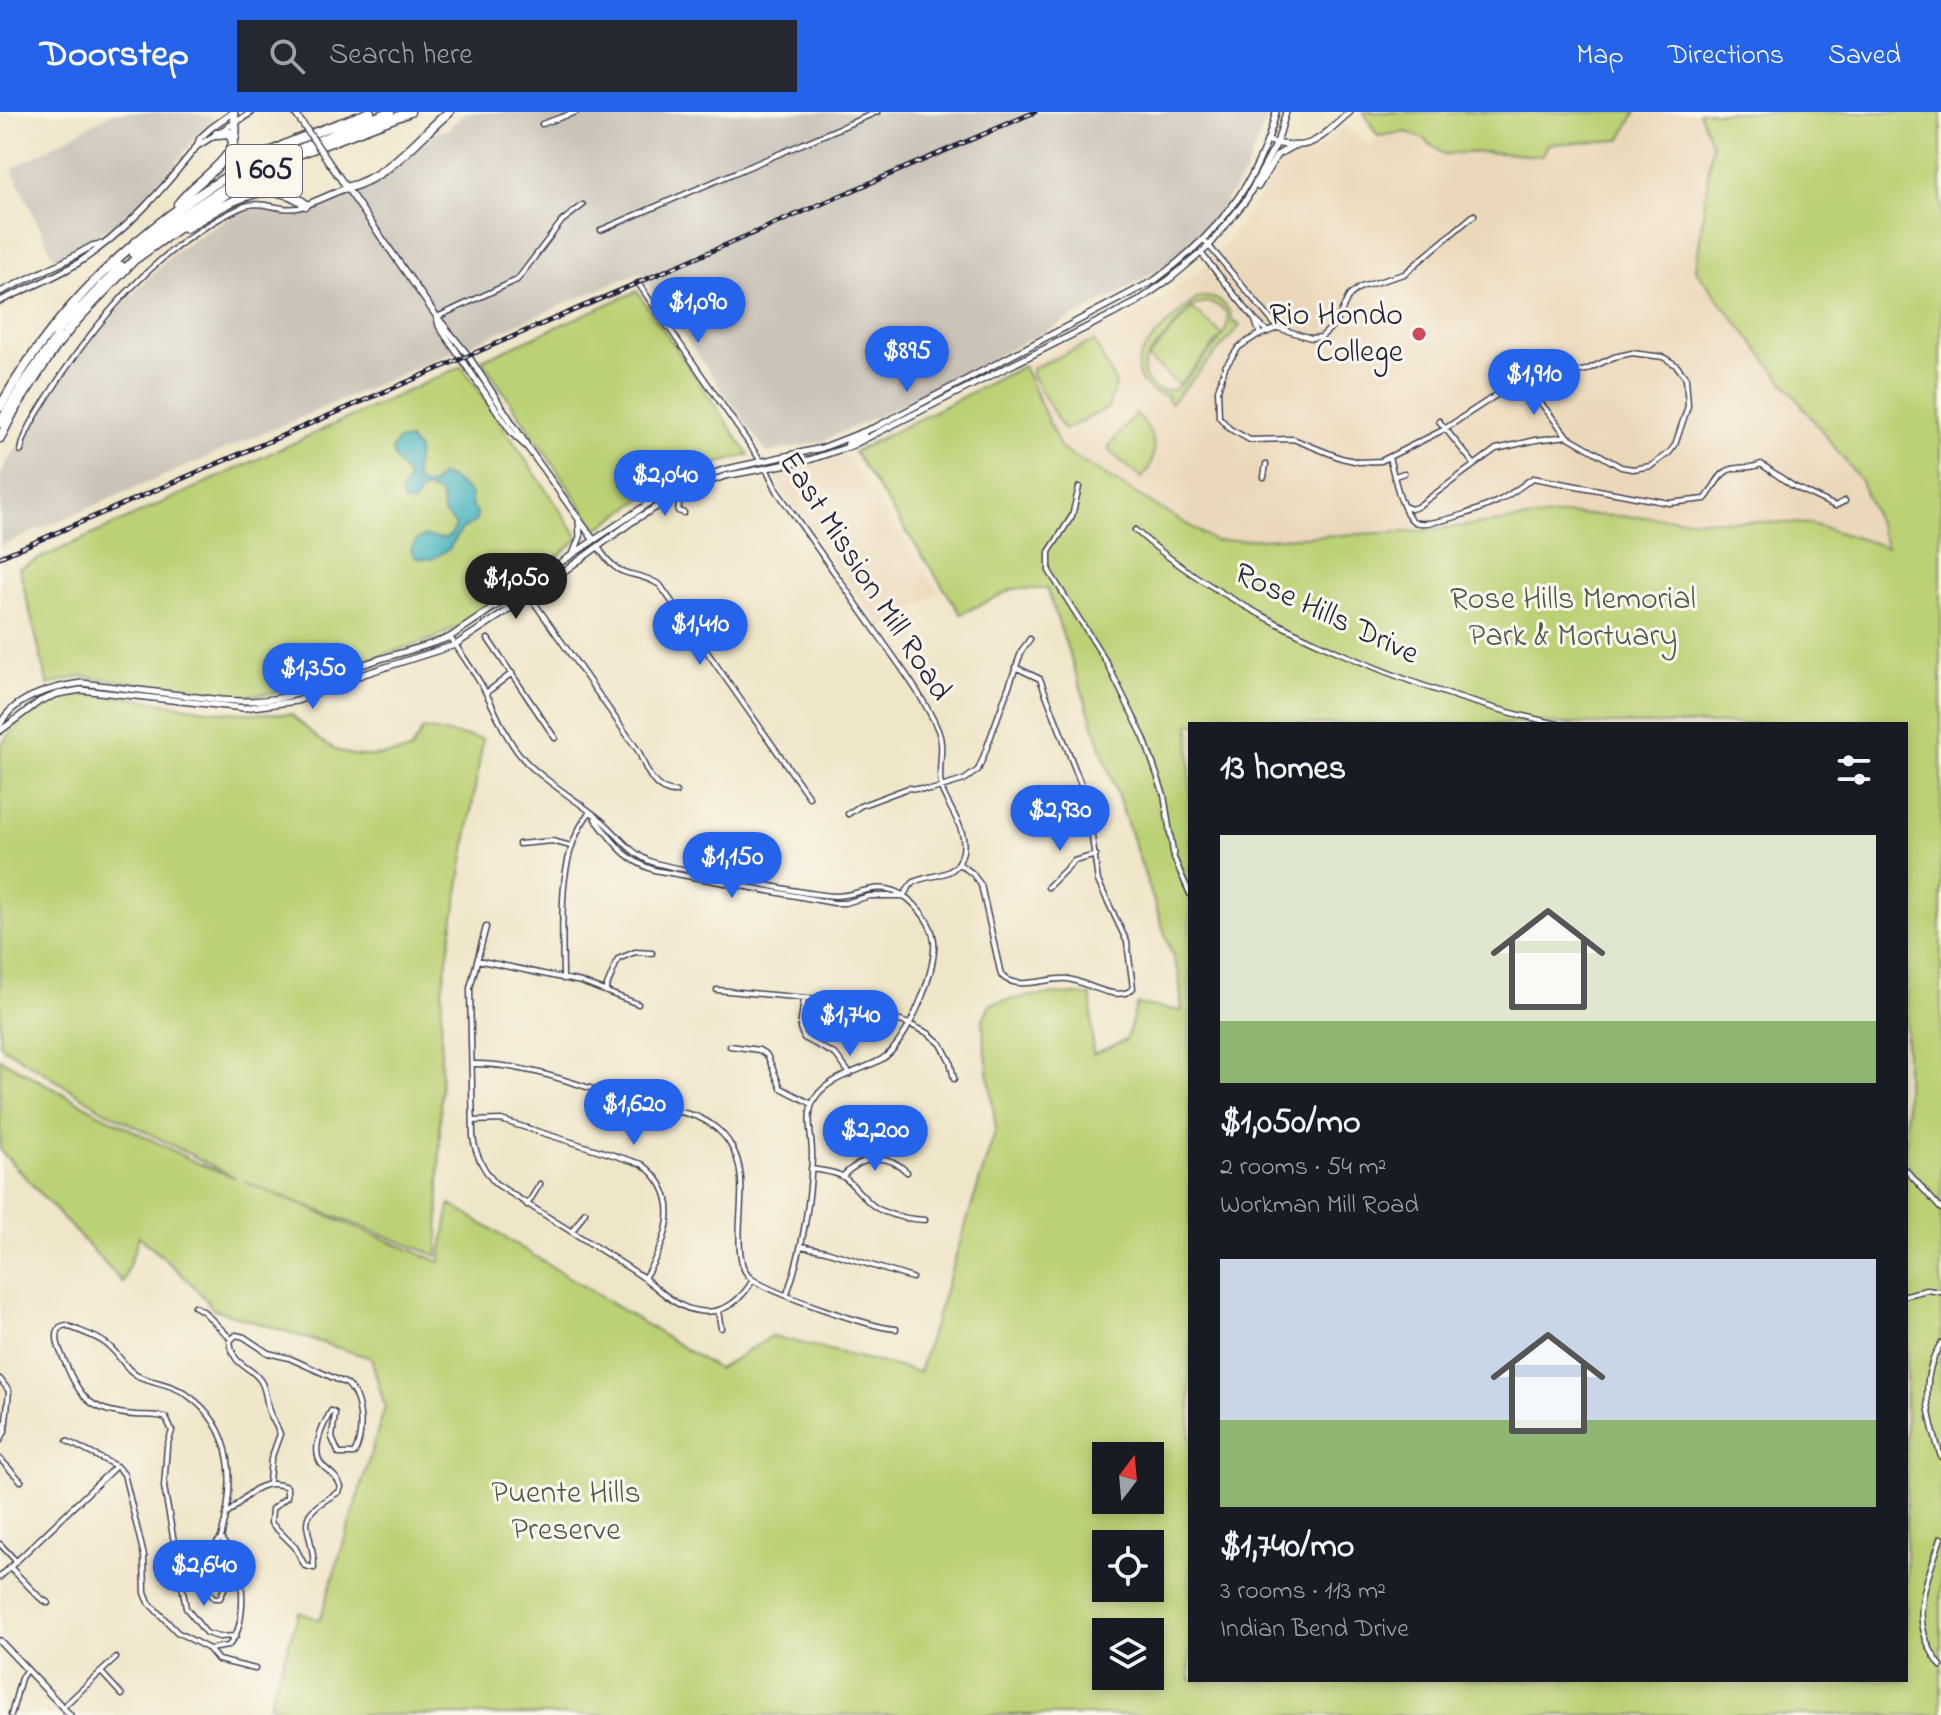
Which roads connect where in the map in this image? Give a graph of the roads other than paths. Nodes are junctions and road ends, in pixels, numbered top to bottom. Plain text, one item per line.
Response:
1 (252, 112) edge
2 (370, 112) edge
3 (390, 112) edge
4 (410, 112) edge
5 (449, 112) edge
6 (576, 112) edge
7 (877, 112) edge
8 (1276, 112) edge
9 (1286, 112) edge
10 (1350, 112) edge
11 (294, 113) edge
12 (234, 115) edge
13 (542, 124) dead end
14 (217, 134) junction
15 (1269, 141) junction
16 (233, 143) junction
17 (1277, 143) junction
18 (197, 146) junction
19 (1293, 146) junction
20 (211, 186) junction
21 (346, 188) junction
22 (1253, 190) junction
23 (306, 205) junction
24 (583, 205) dead end
25 (174, 210) junction
26 (1474, 215) dead end
27 (601, 230) dead end
28 (1204, 240) junction
29 (101, 244) junction
30 (1209, 246) junction
31 (1196, 247) junction
32 (1201, 254) junction
33 (134, 260) junction
34 (638, 283) dead end
35 (0, 292) edge
36 (0, 301) edge
37 (437, 317) junction
38 (1255, 320) junction
39 (1278, 328) junction
40 (1268, 332) junction
41 (1260, 335) junction
42 (1524, 382) junction
43 (0, 407) edge
44 (0, 420) edge
45 (1439, 421) dead end
46 (878, 426) junction
47 (1445, 429) junction
48 (1567, 436) junction
49 (0, 438) edge
50 (847, 448) junction
51 (21, 451) dead end
52 (1389, 457) junction
53 (762, 462) junction
54 (1266, 464) dead end
55 (1474, 464) junction
56 (766, 469) junction
57 (1404, 473) dead end
58 (1395, 476) junction
59 (1264, 477) dead end
60 (1079, 487) dead end
61 (672, 492) junction
62 (1845, 501) dead end
63 (678, 504) dead end
64 (1404, 506) junction
65 (579, 518) junction
66 (1135, 530) dead end
67 (595, 542) junction
68 (573, 553) junction
69 (524, 588) junction
70 (530, 596) junction
71 (450, 637) junction
72 (488, 639) dead end
73 (1030, 639) dead end
74 (455, 645) junction
75 (1015, 667) junction
76 (512, 673) junction
77 (486, 693) junction
78 (1551, 722) edge
79 (0, 728) edge
80 (555, 738) dead end
81 (942, 788) junction
82 (676, 792) dead end
83 (809, 797) dead end
84 (590, 812) junction
85 (848, 814) dead end
86 (519, 844) dead end
87 (571, 846) junction
88 (1096, 855) junction
89 (959, 864) junction
90 (1048, 887) dead end
91 (1188, 890) edge
92 (903, 896) junction
93 (486, 927) dead end
94 (652, 953) dead end
95 (477, 960) junction
96 (563, 979) junction
97 (717, 990) dead end
98 (605, 991) junction
99 (804, 999) junction
100 (638, 1004) dead end
101 (909, 1024) junction
102 (730, 1046) dead end
103 (472, 1064) junction
104 (850, 1074) junction
105 (954, 1079) dead end
106 (812, 1104) junction
107 (473, 1121) junction
108 (811, 1169) junction
109 (907, 1172) dead end
110 (1908, 1172) edge
111 (843, 1176) junction
112 (540, 1184) dead end
113 (527, 1205) junction
114 (1941, 1209) edge
115 (585, 1212) dead end
116 (925, 1220) dead end
117 (572, 1232) junction
118 (801, 1246) junction
119 (644, 1278) junction
120 (912, 1278) dead end
121 (753, 1280) junction
122 (1941, 1292) edge
123 (787, 1294) junction
124 (1908, 1295) edge
125 (194, 1306) dead end
126 (718, 1311) junction
127 (721, 1328) dead end
128 (896, 1329) dead end
129 (231, 1339) junction
130 (1941, 1343) edge
131 (0, 1379) edge
132 (0, 1441) edge
133 (67, 1441) dead end
134 (1941, 1457) edge
135 (0, 1459) edge
136 (116, 1466) junction
137 (21, 1481) dead end
138 (269, 1482) junction
139 (227, 1514) junction
140 (221, 1538) junction
141 (1941, 1538) edge
142 (0, 1544) edge
143 (209, 1553) junction
144 (16, 1561) junction
145 (10, 1567) junction
146 (0, 1577) edge
147 (48, 1603) dead end
148 (236, 1636) junction
149 (0, 1641) edge
150 (209, 1649) junction
151 (116, 1658) dead end
152 (1941, 1666) edge
153 (27, 1669) junction
154 (255, 1669) dead end
155 (101, 1672) junction
156 (122, 1695) dead end
157 (63, 1707) junction
158 (11, 1715) edge
159 (70, 1715) edge

1 - 12 main road
2 - 20 highway, I 605
3 - 44 highway
4 - 33 highway, I 605
5 - 21 highway
6 - 13 street
7 - 27 street
8 - 15 main road
9 - 17 main road
10 - 19 main road
11 - 21 main road, bridge
12 - 14 main road
12 - 16 highway
12 - 18 main road
14 - 16 highway
14 - 18 main road
15 - 17 main road
15 - 28 main road
16 - 25 highway
17 - 19 main road
17 - 22 main road
18 - 29 main road
19 - 22 main road
20 - 25 highway, I 605
20 - 44 highway
21 - 23 main road
21 - 37 main road
22 - 30 main road
23 - 33 highway
23 - 51 street
24 - 37 street
25 - 43 highway, I 605
26 - 39 street
28 - 30 street
28 - 31 main road
29 - 35 main road
29 - 36 main road
30 - 32 main road
30 - 39 street
31 - 32 street
31 - 46 main road
32 - 38 street
32 - 50 main road
33 - 49 highway, I 605
34 - 53 street, East Mission Mill Road
37 - 65 main road
38 - 40 street
38 - 41 street
39 - 40 street
40 - 41 street
41 - 52 street
42 - 47 street
42 - 48 street
42 - 48 street
45 - 47 street
46 - 50 main road
46 - 53 main road
47 - 52 street
47 - 55 street
48 - 55 street
50 - 56 main road
52 - 58 street
53 - 56 street, East Mission Mill Road
53 - 61 main road
54 - 59 street
55 - 64 street
56 - 61 main road
56 - 81 street, East Mission Mill Road
57 - 58 street
58 - 64 street
60 - 91 street
61 - 63 street
61 - 67 main road
61 - 67 main road
62 - 64 street
65 - 67 main road
65 - 68 main road
66 - 78 street, Rose Hills Drive
67 - 68 main road
67 - 70 main road
67 - 83 street
68 - 69 main road
69 - 70 street
69 - 71 main road
70 - 74 main road
70 - 82 street
71 - 74 street
71 - 79 main road
72 - 76 street
73 - 75 street
74 - 77 street
74 - 79 main road
75 - 81 street
75 - 88 street
76 - 77 street
76 - 80 street
77 - 84 street
81 - 85 street
81 - 89 street
84 - 87 street
84 - 92 street
84 - 92 street
86 - 87 street
87 - 96 street
88 - 89 street
88 - 90 street
89 - 92 street
92 - 101 street
93 - 95 street
94 - 98 street
95 - 96 street
95 - 103 street
96 - 98 street
97 - 99 street
98 - 100 street
99 - 101 street
99 - 104 street
101 - 104 street
101 - 105 street
102 - 106 street
103 - 107 street
103 - 121 street
104 - 106 street
106 - 108 street
107 - 113 street
107 - 119 street
108 - 111 street
108 - 118 street
109 - 111 street
110 - 114 street
111 - 116 street
112 - 113 street
113 - 117 street
115 - 117 street
117 - 119 street
118 - 120 street
118 - 123 street
119 - 126 street
121 - 123 street
121 - 126 street
122 - 124 street
123 - 128 street
125 - 129 street
126 - 127 street
129 - 138 street
129 - 138 street
130 - 134 street
131 - 132 street
133 - 136 street
135 - 137 street
136 - 144 street
136 - 150 street
138 - 139 street
139 - 140 street
139 - 148 street
140 - 143 street
140 - 148 street
141 - 152 street
142 - 144 street
143 - 143 street
144 - 145 street
145 - 146 street
145 - 147 street
148 - 150 street
149 - 153 main road
150 - 154 street
151 - 155 street
153 - 157 main road
153 - 158 street
155 - 156 street
155 - 157 street
157 - 159 main road

